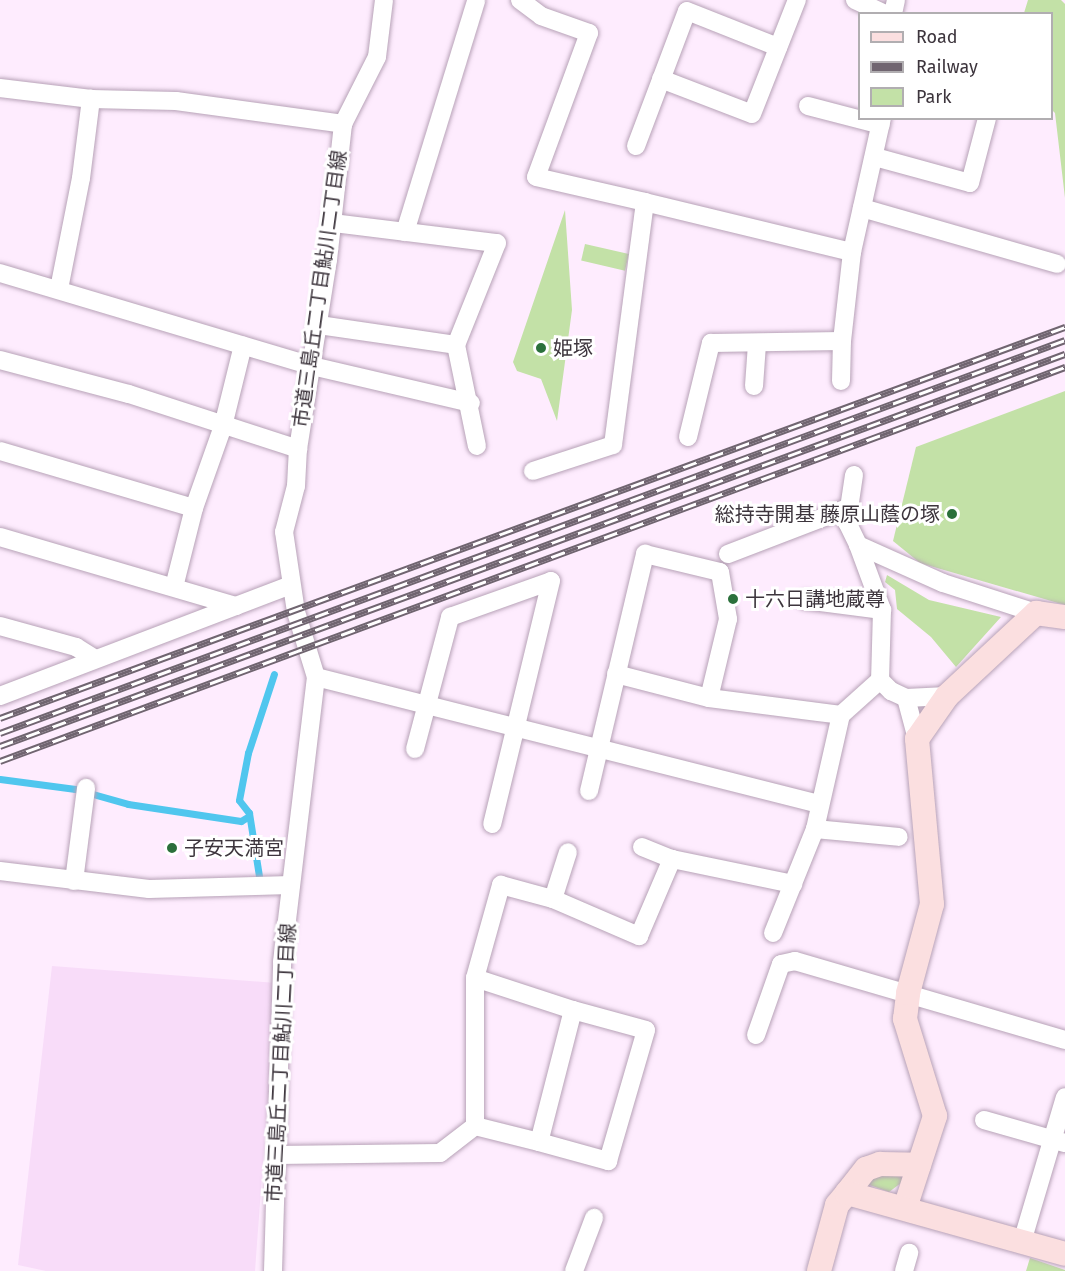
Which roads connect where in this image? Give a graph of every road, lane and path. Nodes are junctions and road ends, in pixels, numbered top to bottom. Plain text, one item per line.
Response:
1 (384, 0) edge
2 (520, 0) edge
3 (797, 0) edge
4 (855, 0) edge
5 (476, 1) edge
6 (881, 12) edge
7 (781, 53) junction
8 (661, 78) junction
9 (0, 88) edge
10 (91, 99) junction
11 (808, 106) dead end
12 (858, 117) edge
13 (986, 120) edge
14 (881, 122) edge
15 (343, 124) junction
16 (636, 146) dead end
17 (875, 157) junction
18 (645, 202) junction
19 (862, 208) junction
20 (333, 223) junction
21 (405, 232) junction
22 (852, 252) junction
23 (1057, 264) dead end
24 (0, 273) edge
25 (59, 289) junction
26 (319, 325) junction
27 (842, 340) junction
28 (756, 344) junction
29 (243, 345) junction
30 (456, 345) junction
31 (0, 360) edge
32 (312, 366) junction
33 (841, 381) dead end
34 (754, 386) dead end
35 (471, 403) junction
36 (224, 426) junction
37 (688, 437) dead end
38 (477, 446) dead end
39 (297, 449) junction
40 (0, 451) edge
41 (533, 471) dead end
42 (854, 475) dead end
43 (848, 507) junction
44 (194, 508) junction
45 (0, 537) edge
46 (858, 545) junction
47 (728, 554) dead end
48 (291, 585) junction
49 (174, 587) junction
50 (805, 600) dead end
51 (236, 606) junction
52 (882, 610) junction
53 (1036, 613) junction
54 (1065, 617) edge
55 (0, 626) edge
56 (95, 659) junction
57 (616, 674) junction
58 (316, 677) junction
59 (880, 680) junction
60 (0, 696) edge
61 (947, 696) junction
62 (710, 698) junction
63 (906, 698) junction
64 (426, 704) junction
65 (841, 715) junction
66 (516, 726) junction
67 (917, 739) junction
68 (599, 748) junction
69 (415, 749) dead end
70 (86, 788) dead end
71 (589, 791) dead end
72 (819, 804) junction
73 (492, 824) dead end
74 (815, 830) junction
75 (899, 837) dead end
76 (642, 847) dead end
77 (568, 852) dead end
78 (672, 859) junction
79 (0, 871) edge
80 (74, 880) junction
81 (793, 884) junction
82 (291, 885) junction
83 (553, 899) junction
84 (773, 933) dead end
85 (475, 978) junction
86 (908, 993) junction
87 (573, 1010) junction
88 (756, 1035) dead end
89 (1065, 1040) edge
90 (1065, 1097) edge
91 (984, 1120) dead end
92 (475, 1126) junction
93 (1059, 1141) edge
94 (539, 1142) junction
95 (276, 1155) junction
96 (919, 1165) junction
97 (847, 1193) junction
98 (905, 1208) junction
99 (594, 1218) dead end
100 (1022, 1242) junction
101 (909, 1253) dead end
102 (1065, 1254) edge
103 (273, 1271) edge
104 (574, 1271) edge
105 (819, 1271) edge
106 (904, 1271) edge

1 - 15 street, 市道三島丘二丁目鮎川二丁目線
2 - 18 street
3 - 7 street
4 - 6 street
5 - 21 street
7 - 8 street
7 - 8 street
8 - 16 street
9 - 10 street
10 - 15 street
10 - 25 street
11 - 12 street
13 - 17 street
14 - 17 street
15 - 20 street, 市道三島丘二丁目鮎川二丁目線
17 - 19 street
18 - 22 street
18 - 41 street
19 - 22 street
19 - 23 street
20 - 21 street
20 - 26 street, 市道三島丘二丁目鮎川二丁目線
21 - 30 street
22 - 27 street
24 - 25 street
25 - 29 street
26 - 30 street
26 - 32 street, 市道三島丘二丁目鮎川二丁目線
27 - 28 street
27 - 33 street
28 - 34 street
28 - 37 street
29 - 32 street
29 - 36 street
30 - 35 street
31 - 36 street
32 - 35 street
32 - 39 street, 市道三島丘二丁目鮎川二丁目線
35 - 38 street
36 - 39 street
36 - 44 street
39 - 48 street, 市道三島丘二丁目鮎川二丁目線
40 - 44 street
42 - 43 street
43 - 46 street
43 - 47 street
44 - 49 street
45 - 49 street
46 - 52 street
46 - 53 street
48 - 51 street
48 - 58 street, 市道三島丘二丁目鮎川二丁目線
49 - 51 street
50 - 52 street
51 - 56 street
52 - 59 street
53 - 54 street
53 - 61 street
55 - 56 street
56 - 60 street
57 - 62 street
57 - 62 street
57 - 68 street
58 - 64 street
58 - 82 street, 市道三島丘二丁目鮎川二丁目線
59 - 63 street
59 - 65 street
61 - 63 street
61 - 67 street
62 - 65 street
63 - 67 street
64 - 66 street
64 - 66 street
64 - 69 street
65 - 72 street
66 - 68 street
66 - 73 street
67 - 86 street
68 - 71 street
68 - 72 street
70 - 80 street
72 - 74 street
74 - 75 street
74 - 81 street
76 - 78 street
77 - 83 street
78 - 81 street
78 - 83 street
79 - 80 street
80 - 82 street
81 - 84 street
82 - 95 street, 市道三島丘二丁目鮎川二丁目線
83 - 85 street
85 - 87 street
85 - 92 street
86 - 88 street
86 - 89 street
86 - 96 street
87 - 94 street
87 - 94 street
90 - 93 street
91 - 93 street
92 - 94 street
92 - 95 street
93 - 100 street
95 - 103 street, 市道三島丘二丁目鮎川二丁目線
96 - 97 street
96 - 98 street
97 - 98 street
97 - 105 street
98 - 100 street
99 - 104 street
100 - 102 street
101 - 106 street

